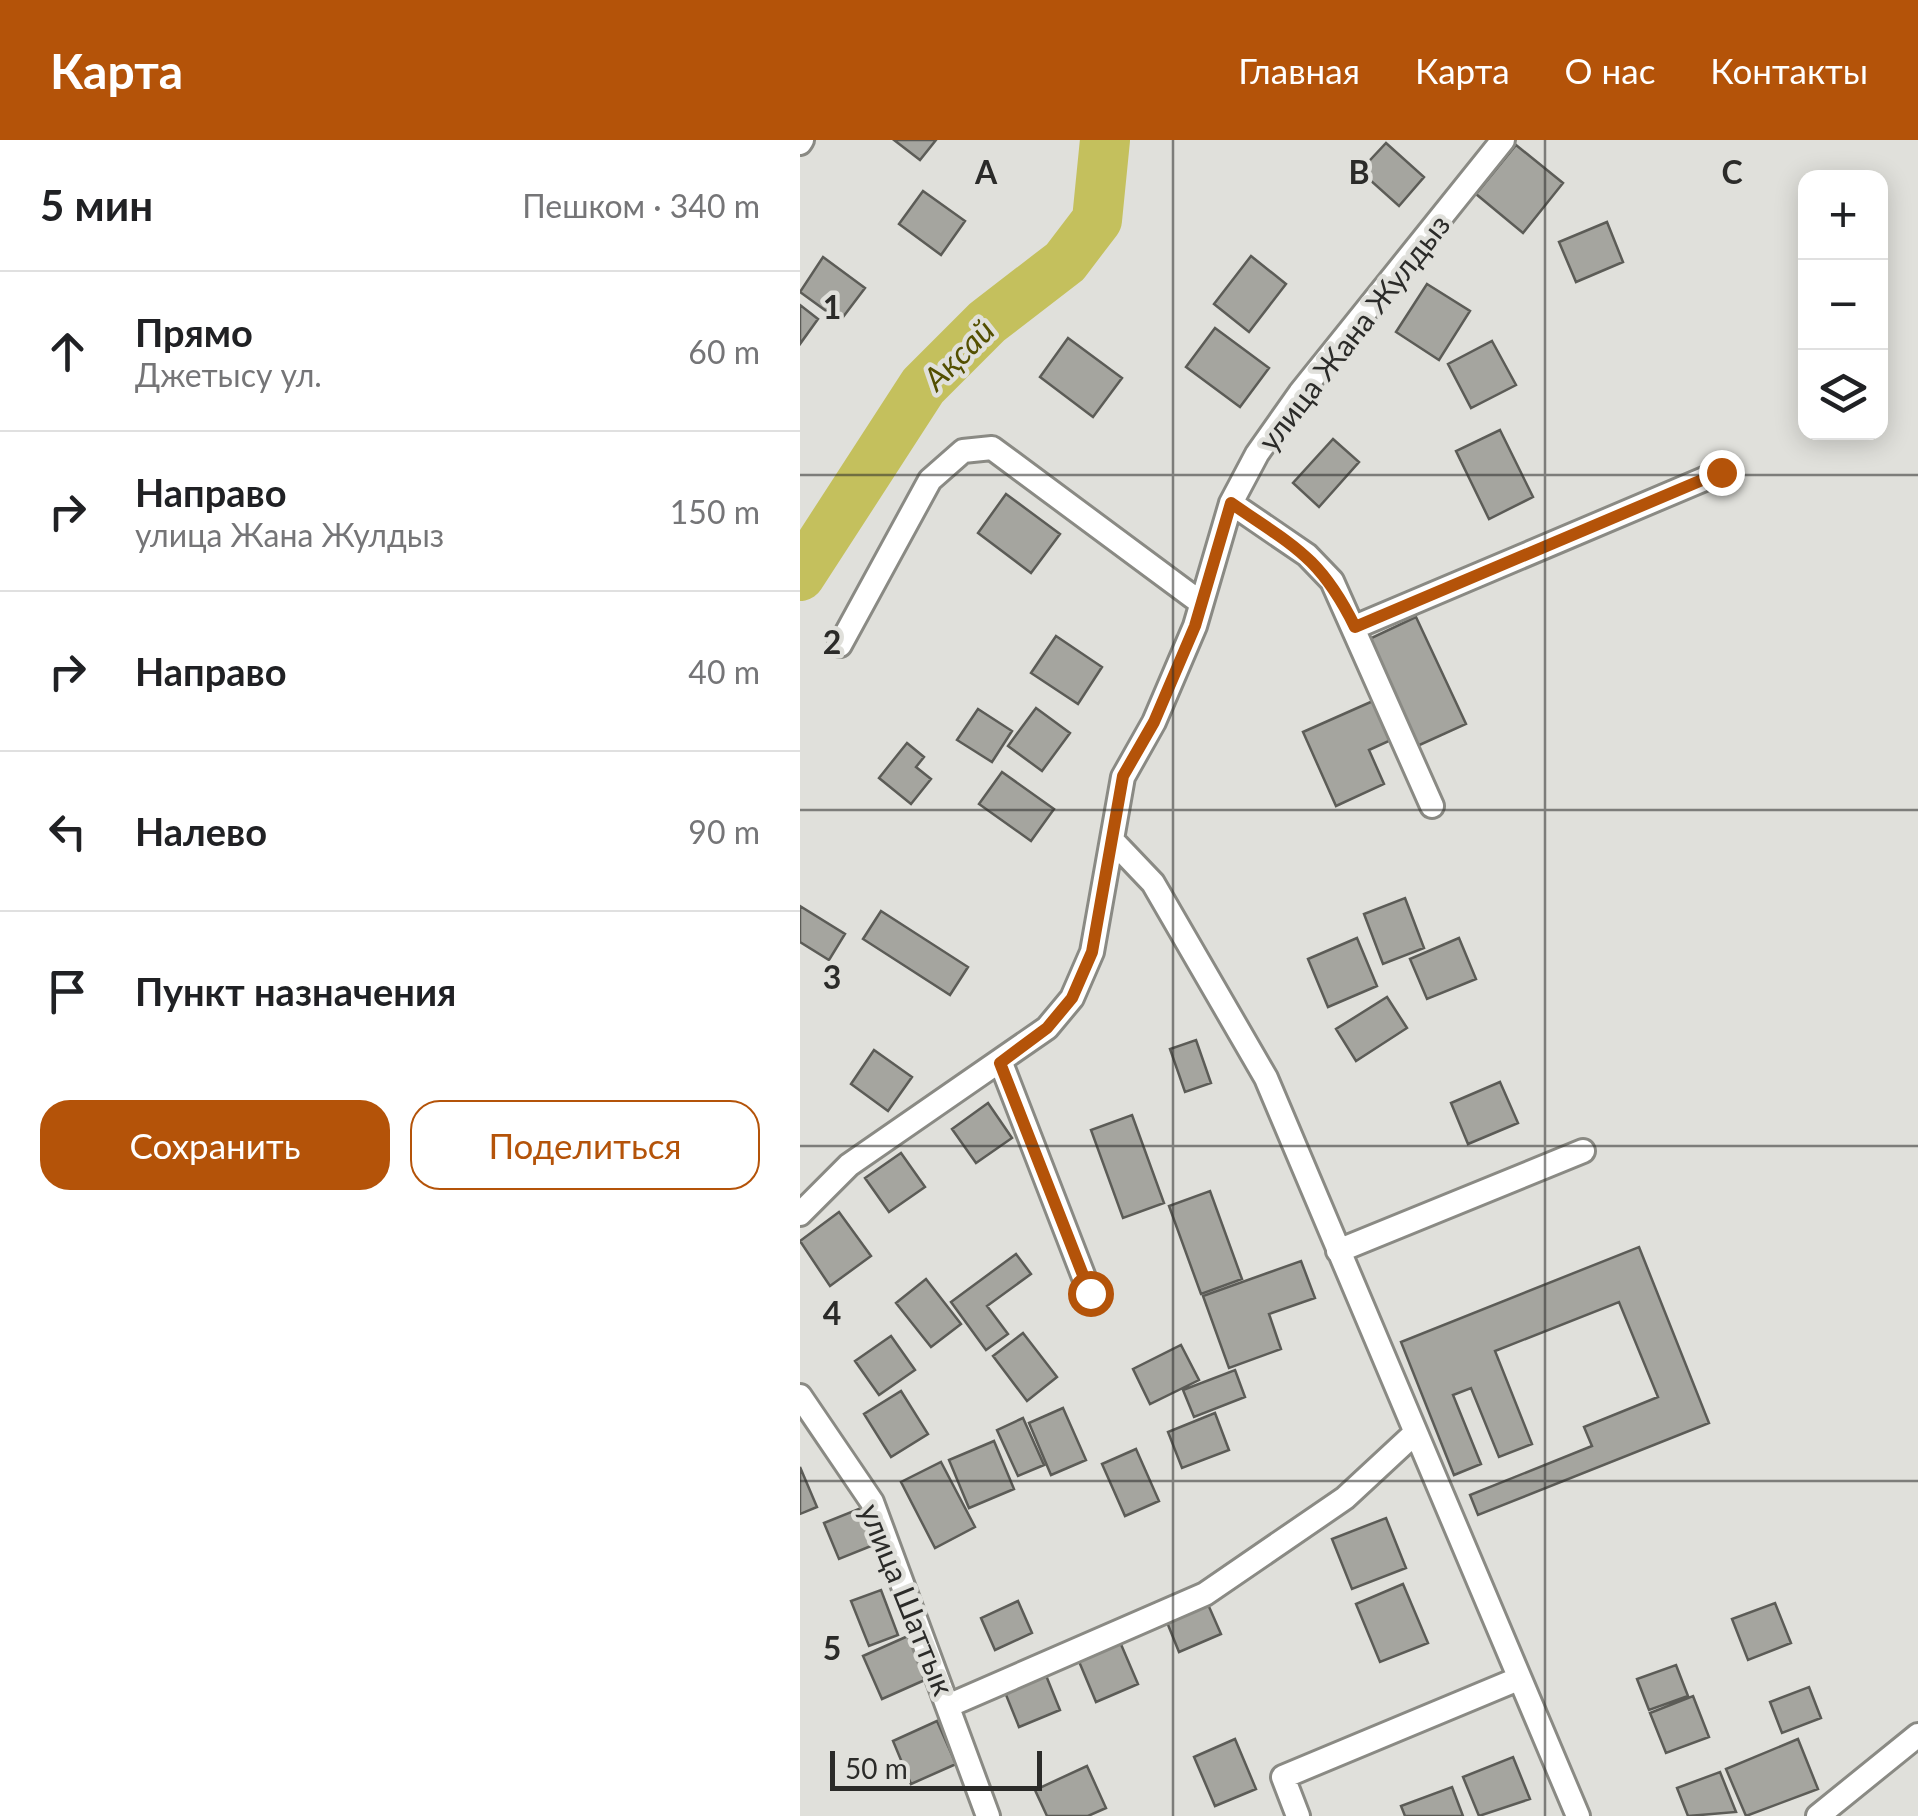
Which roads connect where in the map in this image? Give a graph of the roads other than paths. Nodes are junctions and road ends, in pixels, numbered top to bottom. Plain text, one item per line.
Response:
1 (1503, 140) edge
2 (1721, 472) dead end
3 (1231, 503) junction
4 (1201, 603) junction
5 (1355, 627) junction
6 (840, 645) dead end
7 (1432, 806) dead end
8 (1112, 840) junction
9 (1000, 1063) junction
10 (1583, 1151) dead end
11 (800, 1214) edge
12 (1338, 1251) junction
13 (1090, 1293) dead end
14 (800, 1396) edge
15 (1414, 1434) junction
16 (1518, 1678) junction
17 (950, 1705) junction
18 (1918, 1735) edge
19 (1832, 1812) edge
20 (988, 1816) edge
21 (1298, 1816) edge
22 (1578, 1816) edge

1 - 3 street, улица Жана Жулдыз
2 - 5 street
3 - 4 street, улица Жана Жулдыз
3 - 5 street
4 - 6 street
4 - 8 street, улица Жана Жулдыз
5 - 7 street
8 - 9 street, улица Жана Жулдыз
8 - 12 street
9 - 11 street, улица Жана Жулдыз
9 - 13 street
10 - 12 street
12 - 15 street
14 - 17 street, улица Шаттык
15 - 16 street
15 - 17 street
16 - 21 street
16 - 22 street
17 - 20 street, улица Шаттык
18 - 19 street

